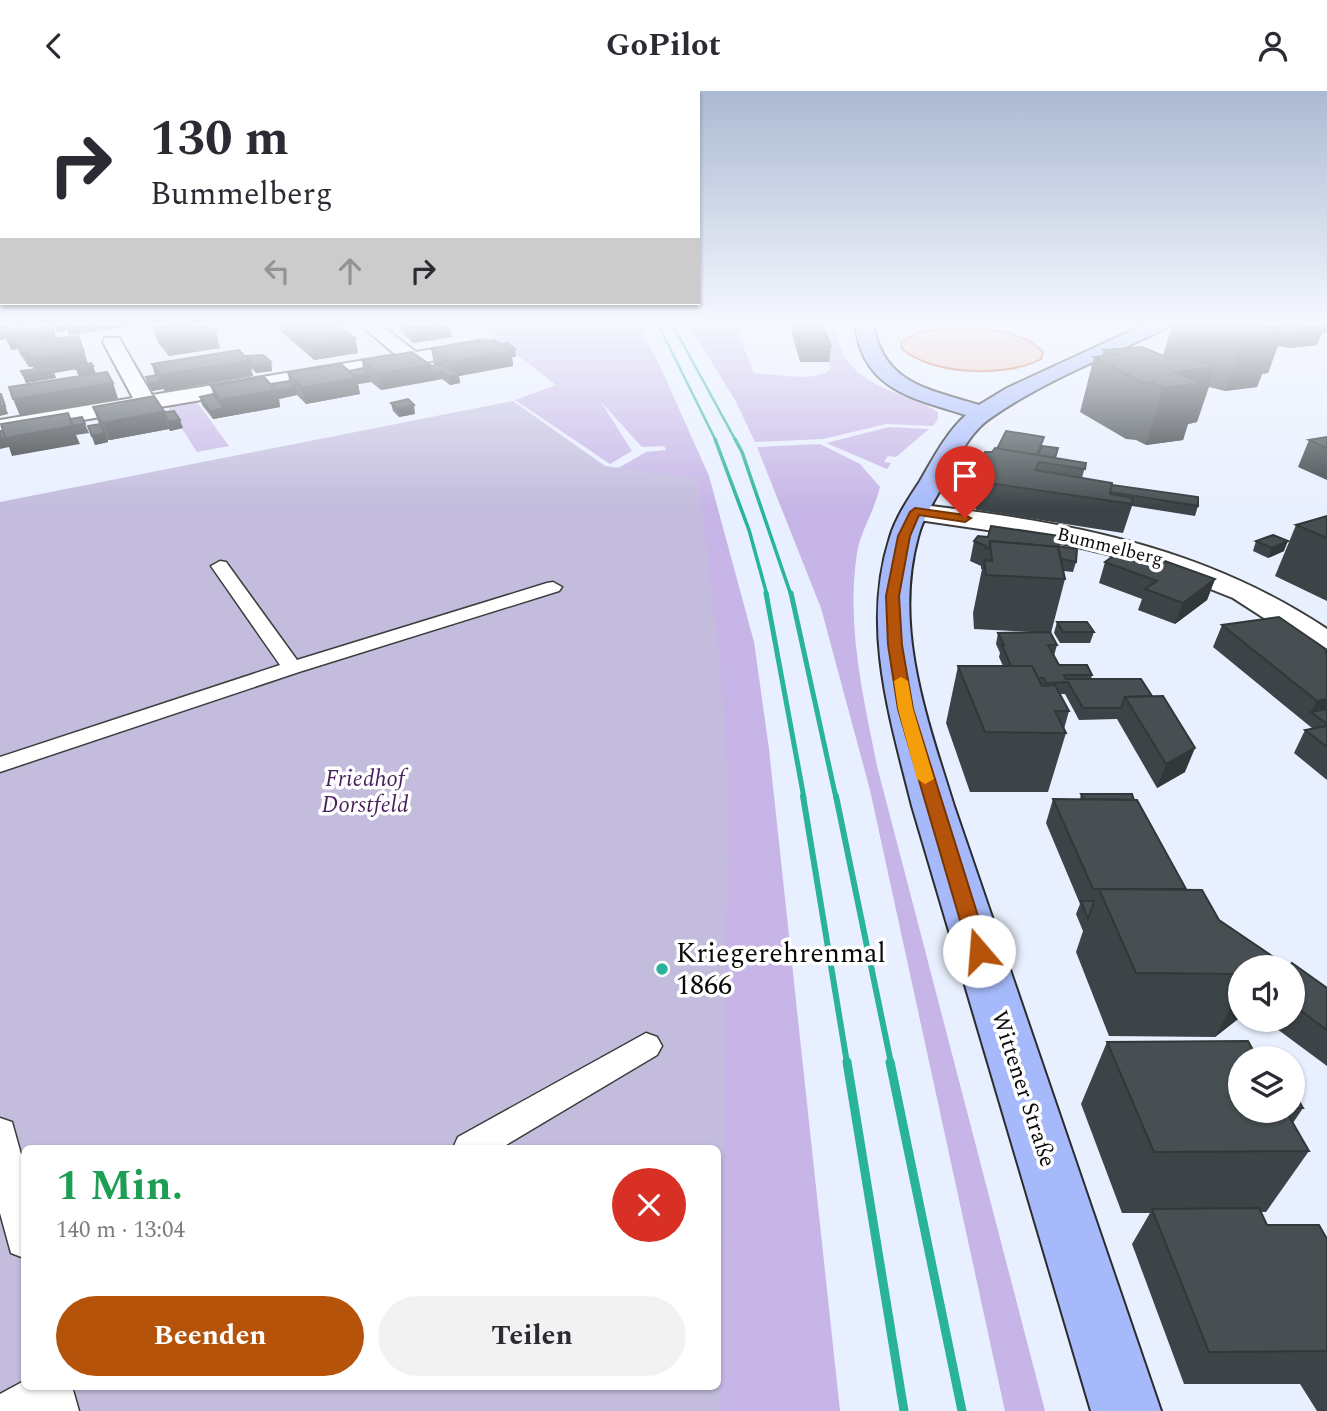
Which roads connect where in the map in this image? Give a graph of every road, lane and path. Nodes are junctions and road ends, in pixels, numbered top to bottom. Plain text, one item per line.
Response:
1 (135, 384) edge
2 (261, 384) edge
3 (900, 384) edge
4 (1045, 384) edge
5 (146, 403) junction
6 (991, 407) junction
7 (0, 427) edge
8 (915, 512) junction
9 (220, 566) dead end
10 (553, 587) dead end
11 (1327, 644) edge
12 (292, 669) junction
13 (0, 765) edge
14 (646, 1046) dead end
15 (0, 1133) edge
16 (475, 1145) edge
17 (21, 1227) edge
18 (54, 1393) edge
19 (11, 1411) edge
20 (1126, 1411) edge

1 - 5 street
2 - 5 street
3 - 6 main road
4 - 6 main road, Wittener Straße
5 - 7 street
6 - 8 main road, Wittener Straße
8 - 11 street, Bummelberg
8 - 20 main road, Wittener Straße
9 - 12 lane
10 - 12 lane
12 - 13 lane
14 - 16 lane
15 - 17 lane
18 - 19 lane

